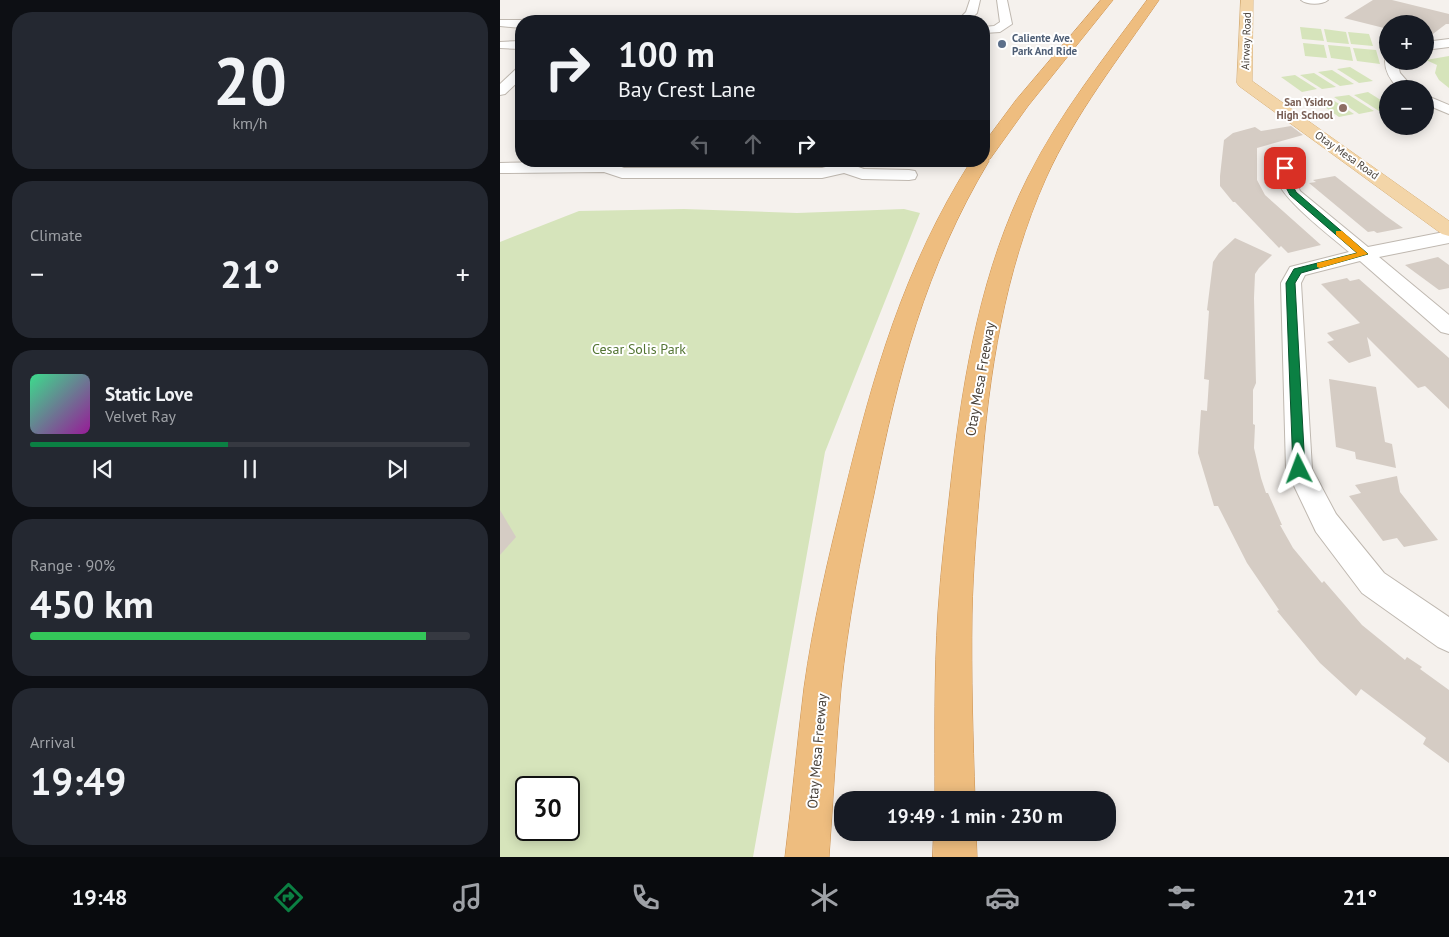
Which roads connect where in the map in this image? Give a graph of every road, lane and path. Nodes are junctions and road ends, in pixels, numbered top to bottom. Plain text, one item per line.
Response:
1 (975, 0) edge
2 (981, 0) edge
3 (1015, 0) edge
4 (1094, 0) edge
5 (1107, 0) edge
6 (1247, 0) edge
7 (1306, 0) edge
8 (1323, 0) edge
9 (1002, 1) edge
10 (1158, 3) edge
11 (969, 15) edge
12 (515, 25) edge
13 (502, 26) edge
14 (515, 29) edge
15 (990, 30) edge
16 (1449, 44) edge
17 (501, 45) dead end
18 (515, 45) edge
19 (1434, 45) edge
20 (1060, 56) junction
21 (515, 77) edge
22 (1244, 83) joint
23 (500, 91) edge
24 (1434, 103) edge
25 (1449, 110) edge
26 (990, 147) edge
27 (1293, 162) dead end
28 (526, 167) edge
29 (612, 167) edge
30 (689, 167) edge
31 (770, 167) edge
32 (840, 167) edge
33 (850, 167) edge
34 (976, 167) edge
35 (500, 168) edge
36 (909, 175) dead end
37 (1449, 230) edge
38 (1449, 237) edge
39 (1364, 254) junction
40 (1449, 328) edge
41 (1449, 636) edge
42 (955, 791) edge
43 (955, 841) edge
44 (807, 857) edge
45 (955, 857) edge

1 - 11 street
2 - 9 street
3 - 9 street
4 - 20 highway
5 - 20 highway
6 - 22 main road, Airway Road
7 - 8 street
9 - 15 street
10 - 42 highway, Otay Mesa Freeway
12 - 13 street
13 - 14 street
16 - 19 street
17 - 18 street
20 - 26 highway
21 - 23 street
22 - 37 main road, Otay Mesa Road
24 - 25 street
27 - 39 street
28 - 35 street
29 - 30 street
30 - 31 street
31 - 32 street
33 - 36 street
34 - 44 highway, Otay Mesa Freeway
38 - 39 street
39 - 40 street
39 - 41 street
43 - 45 highway

